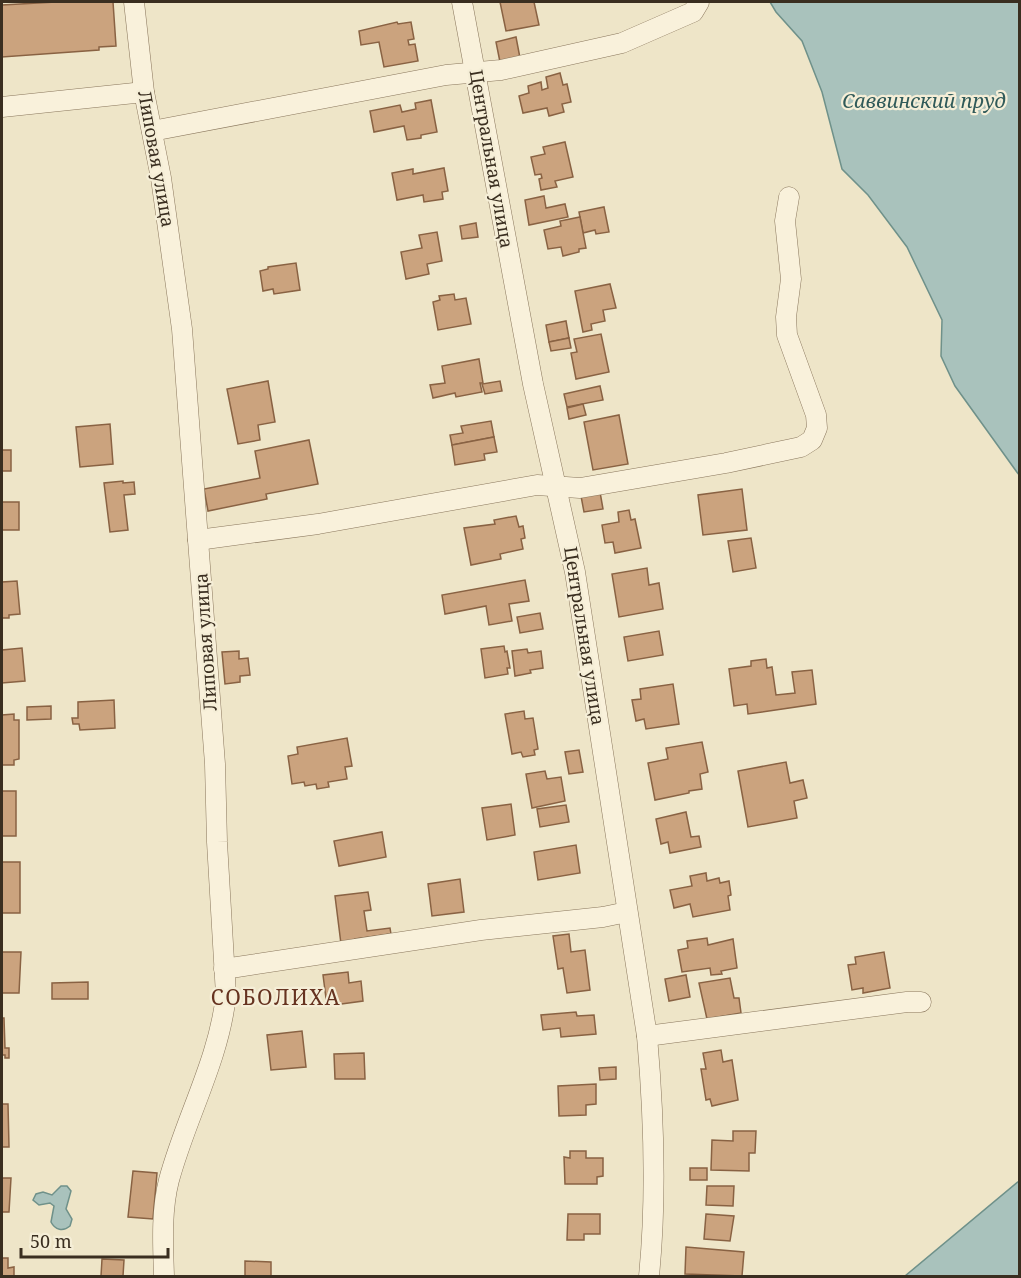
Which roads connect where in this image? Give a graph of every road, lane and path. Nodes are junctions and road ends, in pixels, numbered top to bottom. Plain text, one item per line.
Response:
1 (134, 2) edge
2 (462, 2) edge
3 (699, 2) edge
4 (476, 72) junction
5 (144, 92) junction
6 (2, 107) edge
7 (152, 131) junction
8 (789, 197) dead end
9 (556, 486) junction
10 (198, 540) junction
11 (627, 912) junction
12 (224, 969) junction
13 (921, 1002) dead end
14 (647, 1036) junction
15 (164, 1276) edge
16 (649, 1276) edge

1 - 5 street, Липовая улица
2 - 4 street, Центральная улица
3 - 4 street
4 - 7 street
4 - 9 street, Центральная улица
5 - 6 street
5 - 7 street, Липовая улица
7 - 10 street, Липовая улица
8 - 9 street
9 - 10 street
9 - 11 street, Центральная улица
10 - 12 street, Липовая улица
11 - 12 street
11 - 14 street, Центральная улица
12 - 15 street, Липовая улица
13 - 14 street
14 - 16 street, Центральная улица

